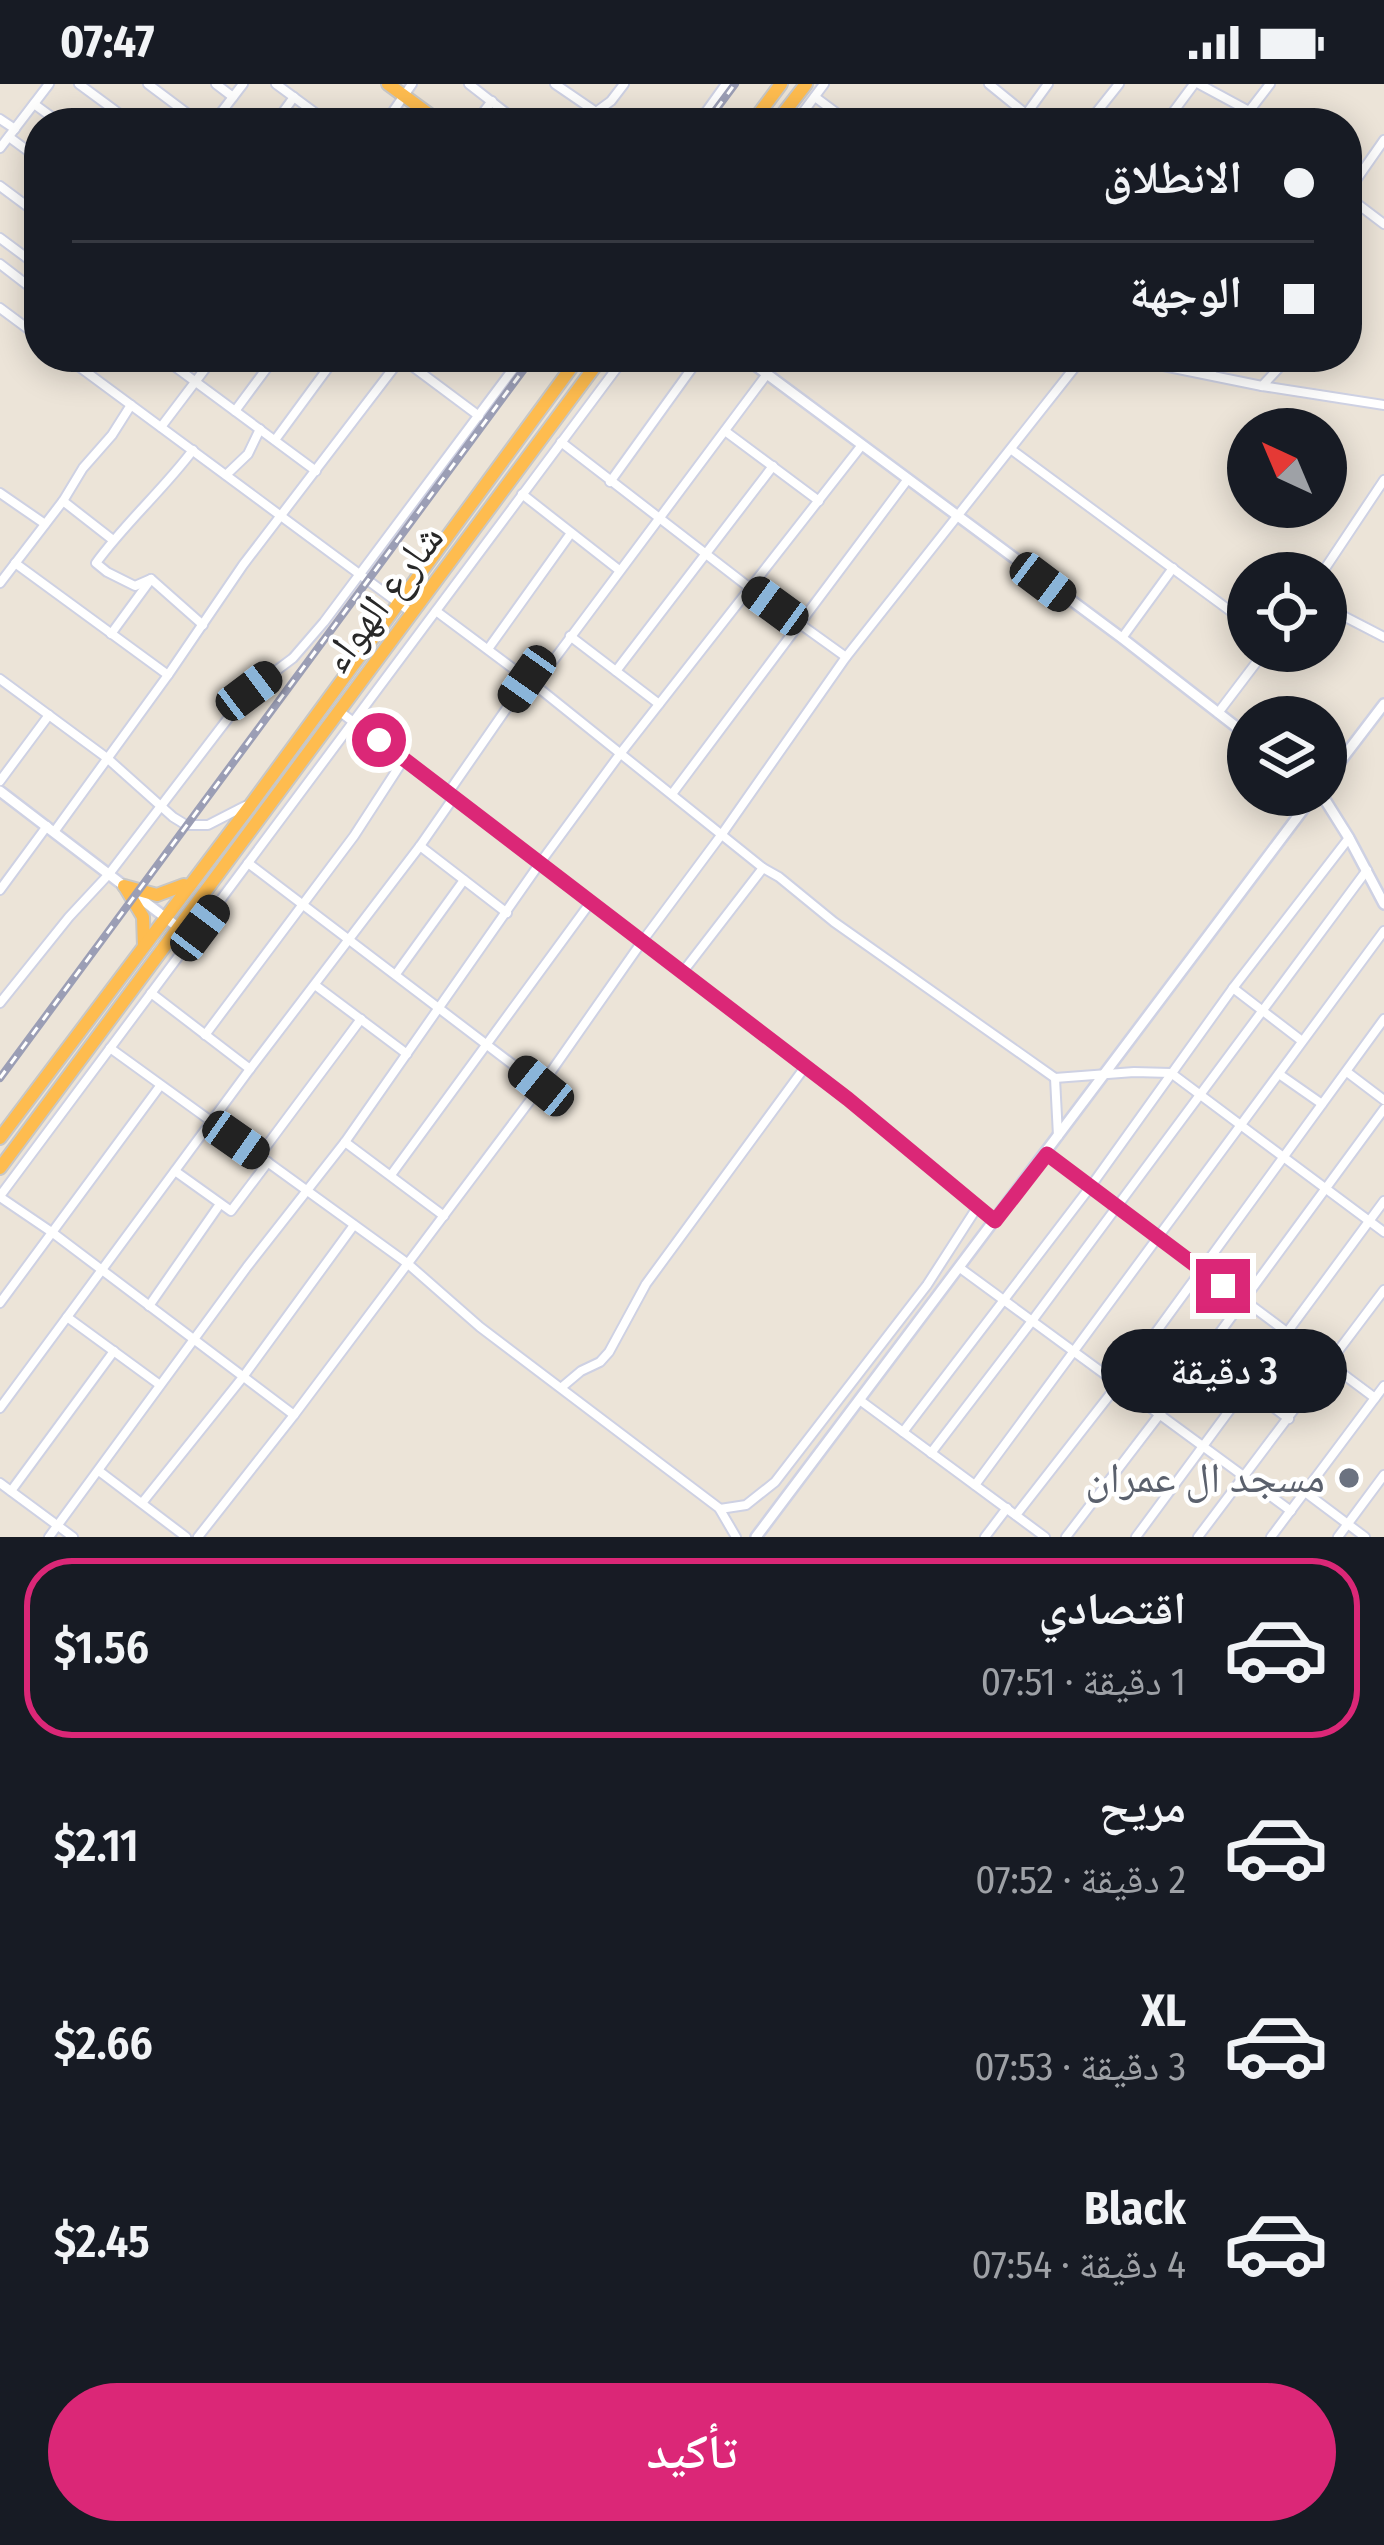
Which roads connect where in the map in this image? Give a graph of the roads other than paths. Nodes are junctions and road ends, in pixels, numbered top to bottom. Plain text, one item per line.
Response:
1 (49, 84) edge
2 (79, 84) edge
3 (148, 84) edge
4 (216, 84) edge
5 (243, 84) edge
6 (276, 84) edge
7 (376, 84) edge
8 (388, 84) edge
9 (470, 84) edge
10 (555, 84) edge
11 (624, 84) edge
12 (806, 84) edge
13 (824, 84) edge
14 (989, 84) edge
15 (1119, 84) edge
16 (1197, 84) edge
17 (1270, 84) edge
18 (405, 94) edge
19 (233, 97) junction
20 (294, 97) junction
21 (814, 97) junction
22 (492, 101) junction
23 (34, 104) junction
24 (31, 108) edge
25 (39, 108) edge
26 (112, 108) edge
27 (180, 108) edge
28 (225, 108) edge
29 (286, 108) edge
30 (309, 108) edge
31 (487, 108) edge
32 (501, 108) edge
33 (590, 108) edge
34 (601, 108) edge
35 (788, 108) edge
36 (806, 108) edge
37 (829, 108) edge
38 (1020, 108) edge
39 (1100, 108) edge
40 (1177, 108) edge
41 (1243, 108) edge
42 (1251, 108) edge
43 (24, 117) edge
44 (0, 118) edge
45 (12, 133) junction
46 (1384, 140) edge
47 (24, 145) edge
48 (0, 148) edge
49 (1362, 172) edge
50 (0, 264) edge
51 (24, 282) edge
52 (86, 372) edge
53 (182, 372) edge
54 (203, 372) edge
55 (264, 372) edge
56 (325, 372) edge
57 (390, 372) edge
58 (421, 372) edge
59 (511, 372) edge
60 (568, 372) edge
61 (591, 372) edge
62 (614, 372) edge
63 (689, 372) edge
64 (764, 372) edge
65 (1071, 372) edge
66 (1201, 372) edge
67 (1275, 372) edge
68 (767, 374) junction
69 (1210, 374) joint
70 (196, 382) junction
71 (1262, 386) junction
72 (131, 405) junction
73 (1384, 405) edge
74 (235, 411) junction
75 (479, 416) junction
76 (161, 427) junction
77 (260, 429) junction
78 (725, 431) junction
79 (275, 440) junction
80 (561, 442) junction
81 (862, 445) junction
82 (1012, 450) junction
83 (193, 451) junction
84 (772, 466) junction
85 (316, 471) junction
86 (226, 475) junction
87 (908, 479) junction
88 (1384, 481) edge
89 (610, 482) junction
90 (0, 493) edge
91 (522, 494) junction
92 (63, 501) junction
93 (819, 501) junction
94 (281, 515) junction
95 (957, 517) junction
96 (659, 518) junction
97 (45, 524) junction
98 (571, 533) junction
99 (112, 540) junction
100 (1336, 552) edge
101 (705, 554) junction
102 (15, 563) junction
103 (1173, 568) junction
104 (619, 570) junction
105 (360, 574) junction
106 (151, 579) junction
107 (0, 583) edge
108 (751, 588) junction
109 (397, 604) junction
110 (1227, 608) edge
111 (436, 610) junction
112 (412, 613) junction
113 (1347, 618) edge
114 (799, 623) junction
115 (203, 625) junction
116 (111, 634) junction
117 (570, 636) junction
118 (1384, 637) edge
119 (1122, 638) junction
120 (488, 649) junction
121 (846, 657) junction
122 (616, 671) junction
123 (1249, 672) edge
124 (168, 675) junction
125 (0, 679) edge
126 (531, 682) junction
127 (659, 704) junction
128 (1384, 704) edge
129 (339, 711) junction
130 (1218, 713) junction
131 (49, 715) junction
132 (1227, 720) edge
133 (353, 721) junction
134 (1347, 752) edge
135 (620, 754) junction
136 (107, 758) junction
137 (404, 759) junction
138 (0, 782) edge
139 (672, 794) junction
140 (451, 795) junction
141 (2, 796) edge
142 (252, 802) junction
143 (163, 806) junction
144 (1302, 816) edge
145 (1333, 816) edge
146 (51, 829) junction
147 (722, 834) junction
148 (1349, 838) junction
149 (420, 847) junction
150 (248, 863) junction
151 (539, 863) junction
152 (763, 868) junction
153 (1367, 870) junction
154 (110, 874) junction
155 (464, 880) junction
156 (191, 882) junction
157 (124, 886) junction
158 (0, 890) edge
159 (590, 904) junction
160 (1384, 904) edge
161 (304, 905) junction
162 (507, 913) junction
163 (165, 917) junction
164 (179, 928) junction
165 (1384, 931) edge
166 (350, 939) junction
167 (641, 943) junction
168 (144, 946) junction
169 (682, 973) junction
170 (396, 974) junction
171 (0, 981) edge
172 (315, 985) junction
173 (1233, 988) junction
174 (11, 989) junction
175 (152, 993) junction
176 (0, 1003) edge
177 (441, 1008) junction
178 (1261, 1010) junction
179 (361, 1019) junction
180 (1384, 1019) edge
181 (205, 1035) junction
182 (1302, 1041) junction
183 (488, 1043) junction
184 (110, 1048) junction
185 (407, 1054) junction
186 (805, 1067) junction
187 (250, 1069) junction
188 (1347, 1072) junction
189 (1105, 1073) junction
190 (1171, 1073) junction
191 (1279, 1074) junction
192 (1055, 1078) junction
193 (160, 1086) junction
194 (541, 1086) junction
195 (1200, 1095) junction
196 (1323, 1105) junction
197 (1384, 1105) edge
198 (212, 1124) junction
199 (1241, 1126) junction
200 (0, 1138) edge
201 (1058, 1138) junction
202 (345, 1142) junction
203 (1047, 1154) junction
204 (1285, 1158) junction
205 (264, 1159) junction
206 (0, 1168) edge
207 (175, 1171) junction
208 (391, 1175) junction
209 (1091, 1186) junction
210 (1325, 1189) junction
211 (308, 1191) junction
212 (0, 1197) edge
213 (1384, 1201) edge
214 (220, 1204) junction
215 (978, 1206) junction
216 (1117, 1206) junction
217 (444, 1216) junction
218 (995, 1221) junction
219 (1369, 1222) junction
220 (354, 1225) junction
221 (1384, 1232) edge
222 (53, 1233) junction
223 (1158, 1237) junction
224 (407, 1263) junction
225 (960, 1268) junction
226 (103, 1270) junction
227 (1202, 1270) junction
228 (1384, 1290) edge
229 (1004, 1300) junction
230 (1244, 1301) junction
231 (0, 1303) edge
232 (149, 1306) junction
233 (67, 1317) junction
234 (1033, 1321) junction
235 (1287, 1332) junction
236 (193, 1340) junction
237 (114, 1351) junction
238 (1075, 1352) junction
239 (1329, 1364) junction
240 (243, 1377) junction
241 (1119, 1384) junction
242 (160, 1385) junction
243 (1384, 1386) edge
244 (562, 1387) junction
245 (1248, 1388) junction
246 (1375, 1398) junction
247 (861, 1401) junction
248 (2, 1403) edge
249 (1160, 1414) junction
250 (294, 1415) junction
251 (1288, 1419) junction
252 (903, 1432) junction
253 (1204, 1446) junction
254 (931, 1453) junction
255 (99, 1471) junction
256 (1384, 1475) edge
257 (1245, 1476) junction
258 (0, 1483) edge
259 (975, 1485) junction
260 (11, 1491) junction
261 (1306, 1492) junction
262 (142, 1503) junction
263 (1007, 1508) junction
264 (720, 1509) junction
265 (1291, 1510) junction
266 (1016, 1515) junction
267 (1348, 1523) junction
268 (58, 1526) junction
269 (49, 1537) edge
270 (73, 1537) edge
271 (186, 1537) edge
272 (198, 1537) edge
273 (736, 1537) edge
274 (756, 1537) edge
275 (985, 1537) edge
276 (1045, 1537) edge
277 (1066, 1537) edge
278 (1136, 1537) edge
279 (1198, 1537) edge
280 (1271, 1537) edge
281 (1338, 1537) edge
282 (1365, 1537) edge

1 - 23 street
2 - 26 street
3 - 27 street
4 - 19 street
5 - 19 street
6 - 20 street
7 - 18 highway
8 - 18 highway
9 - 22 street
10 - 33 street
11 - 34 street
12 - 35 highway
13 - 21 street
14 - 38 street
15 - 39 street
16 - 40 street
16 - 41 street
17 - 42 street
19 - 28 street
20 - 29 street
20 - 30 street
21 - 36 street
21 - 37 street
22 - 31 street
22 - 32 street
23 - 24 street
23 - 25 street
43 - 45 street
44 - 45 street
45 - 47 street
45 - 48 street
46 - 49 street
50 - 51 street
52 - 72 street
53 - 70 street
54 - 70 street
55 - 74 street
56 - 79 street
57 - 85 street
58 - 75 street
59 - 75 street
60 - 109 highway, شارع الهواء
61 - 112 highway, شارع الهواء
62 - 80 street
63 - 89 street
64 - 68 street
65 - 82 street
66 - 69 street
67 - 71 street
68 - 78 street
68 - 81 street
69 - 71 street
70 - 74 street
70 - 76 street
71 - 73 street
72 - 76 street
72 - 92 street
74 - 77 street
75 - 105 street
76 - 83 street
77 - 79 street
77 - 86 street
78 - 84 street
78 - 96 street
79 - 85 street
80 - 89 street
80 - 91 street
81 - 87 street
81 - 93 street
82 - 95 street
82 - 103 street
83 - 86 street
83 - 99 street
84 - 93 street
84 - 101 street
85 - 94 street
86 - 94 street
87 - 95 street
87 - 114 street
88 - 100 street
89 - 96 street
90 - 97 street
91 - 98 street
91 - 111 street
92 - 97 street
92 - 99 street
93 - 108 street
94 - 105 street
94 - 115 street
95 - 119 street
95 - 121 street
96 - 101 street
96 - 104 street
97 - 102 street
98 - 104 street
98 - 120 street
99 - 106 street
101 - 108 street
101 - 122 street
102 - 107 street
102 - 116 street
103 - 110 street
103 - 119 street
104 - 117 street
105 - 109 street
105 - 143 street
106 - 115 street
106 - 116 street
108 - 114 street
108 - 127 street
109 - 112 street
109 - 142 highway, شارع الهواء
111 - 120 street
111 - 133 street
112 - 129 highway, شارع الهواء
113 - 118 street
114 - 121 street
114 - 139 street
115 - 124 street
116 - 124 street
117 - 122 street
117 - 126 street
119 - 130 street
120 - 126 street
121 - 147 street
122 - 127 street
123 - 130 street
124 - 136 street
125 - 131 street
126 - 135 street
126 - 140 street
127 - 135 street
128 - 134 street
129 - 133 street
129 - 164 highway, شارع الهواء
130 - 132 street
131 - 136 street
131 - 138 street
133 - 137 street
133 - 150 street
135 - 139 street
135 - 151 street
136 - 143 street
136 - 146 street
137 - 140 street
137 - 161 street
139 - 147 street
140 - 149 street
140 - 151 street
141 - 146 street
142 - 143 street
142 - 156 highway, شارع الهواء
143 - 154 street
144 - 189 street
145 - 148 street
146 - 154 street
146 - 158 street
147 - 152 street
147 - 167 street
148 - 153 street
148 - 173 street
149 - 155 street
149 - 166 street
150 - 161 street
150 - 175 street
151 - 159 street
151 - 162 street
152 - 169 street
152 - 192 street
153 - 160 street
153 - 178 street
154 - 157 street
154 - 174 street
155 - 162 street
155 - 170 street
156 - 157 highway
156 - 163 highway, شارع الهواء
157 - 163 street
157 - 168 highway
159 - 167 street
159 - 183 street
161 - 166 street
161 - 181 street
162 - 177 street
163 - 164 street
163 - 168 highway, شارع الهواء
164 - 206 highway, شارع الهواء
165 - 182 street
166 - 170 street
166 - 172 street
167 - 169 street
167 - 194 street
168 - 200 highway, شارع الهواء
169 - 186 street
170 - 177 street
171 - 174 street
172 - 179 street
172 - 187 street
173 - 178 street
173 - 190 street
174 - 176 street
175 - 181 street
175 - 184 street
177 - 183 street
177 - 185 street
178 - 182 street
178 - 195 street
179 - 185 street
179 - 205 street
180 - 188 street
181 - 187 street
182 - 191 street
183 - 194 street
183 - 208 street
184 - 193 street
184 - 212 street
185 - 202 street
186 - 215 street
186 - 244 street
187 - 198 street
188 - 196 street
188 - 197 street
189 - 190 street
189 - 192 street
189 - 201 street
190 - 195 street
190 - 209 street
191 - 196 street
191 - 199 street
192 - 201 street
193 - 198 street
193 - 222 street
194 - 217 street
195 - 199 street
195 - 216 street
196 - 204 street
197 - 210 street
198 - 205 street
198 - 207 street
199 - 204 street
199 - 223 street
201 - 203 street
202 - 208 street
202 - 211 street
203 - 209 street
203 - 218 street
204 - 210 street
204 - 227 street
205 - 211 street
205 - 214 street
207 - 214 street
207 - 226 street
208 - 217 street
209 - 216 street
209 - 229 street
210 - 219 street
210 - 230 street
211 - 220 street
211 - 236 street
212 - 222 street
213 - 219 street
214 - 232 street
215 - 218 street
215 - 264 street
216 - 223 street
216 - 234 street
217 - 224 street
218 - 225 street
219 - 221 street
219 - 235 street
220 - 224 street
220 - 240 street
222 - 226 street
222 - 231 street
223 - 227 street
223 - 238 street
224 - 244 street
224 - 250 street
225 - 229 street
225 - 247 street
226 - 232 street
226 - 233 street
227 - 230 street
227 - 241 street
228 - 239 street
229 - 234 street
229 - 252 street
230 - 235 street
230 - 249 street
232 - 236 street
233 - 237 street
233 - 248 street
234 - 238 street
234 - 254 street
235 - 239 street
235 - 245 street
236 - 240 street
236 - 242 street
237 - 242 street
237 - 260 street
238 - 241 street
238 - 259 street
239 - 246 street
239 - 251 street
240 - 250 street
240 - 262 street
241 - 249 street
241 - 266 street
242 - 255 street
243 - 246 street
244 - 264 street
245 - 251 street
245 - 253 street
246 - 261 street
247 - 252 street
247 - 274 street
249 - 253 street
249 - 277 street
250 - 272 street
251 - 257 street
252 - 254 street
253 - 257 street
253 - 278 street
254 - 259 street
255 - 262 street
255 - 268 street
256 - 267 street
257 - 265 street
257 - 279 street
258 - 260 street
259 - 263 street
260 - 268 street
261 - 265 street
261 - 267 street
262 - 271 street
263 - 266 street
263 - 275 street
264 - 273 street
265 - 280 street
266 - 276 street
267 - 281 street
267 - 282 street
268 - 269 street
268 - 270 street

